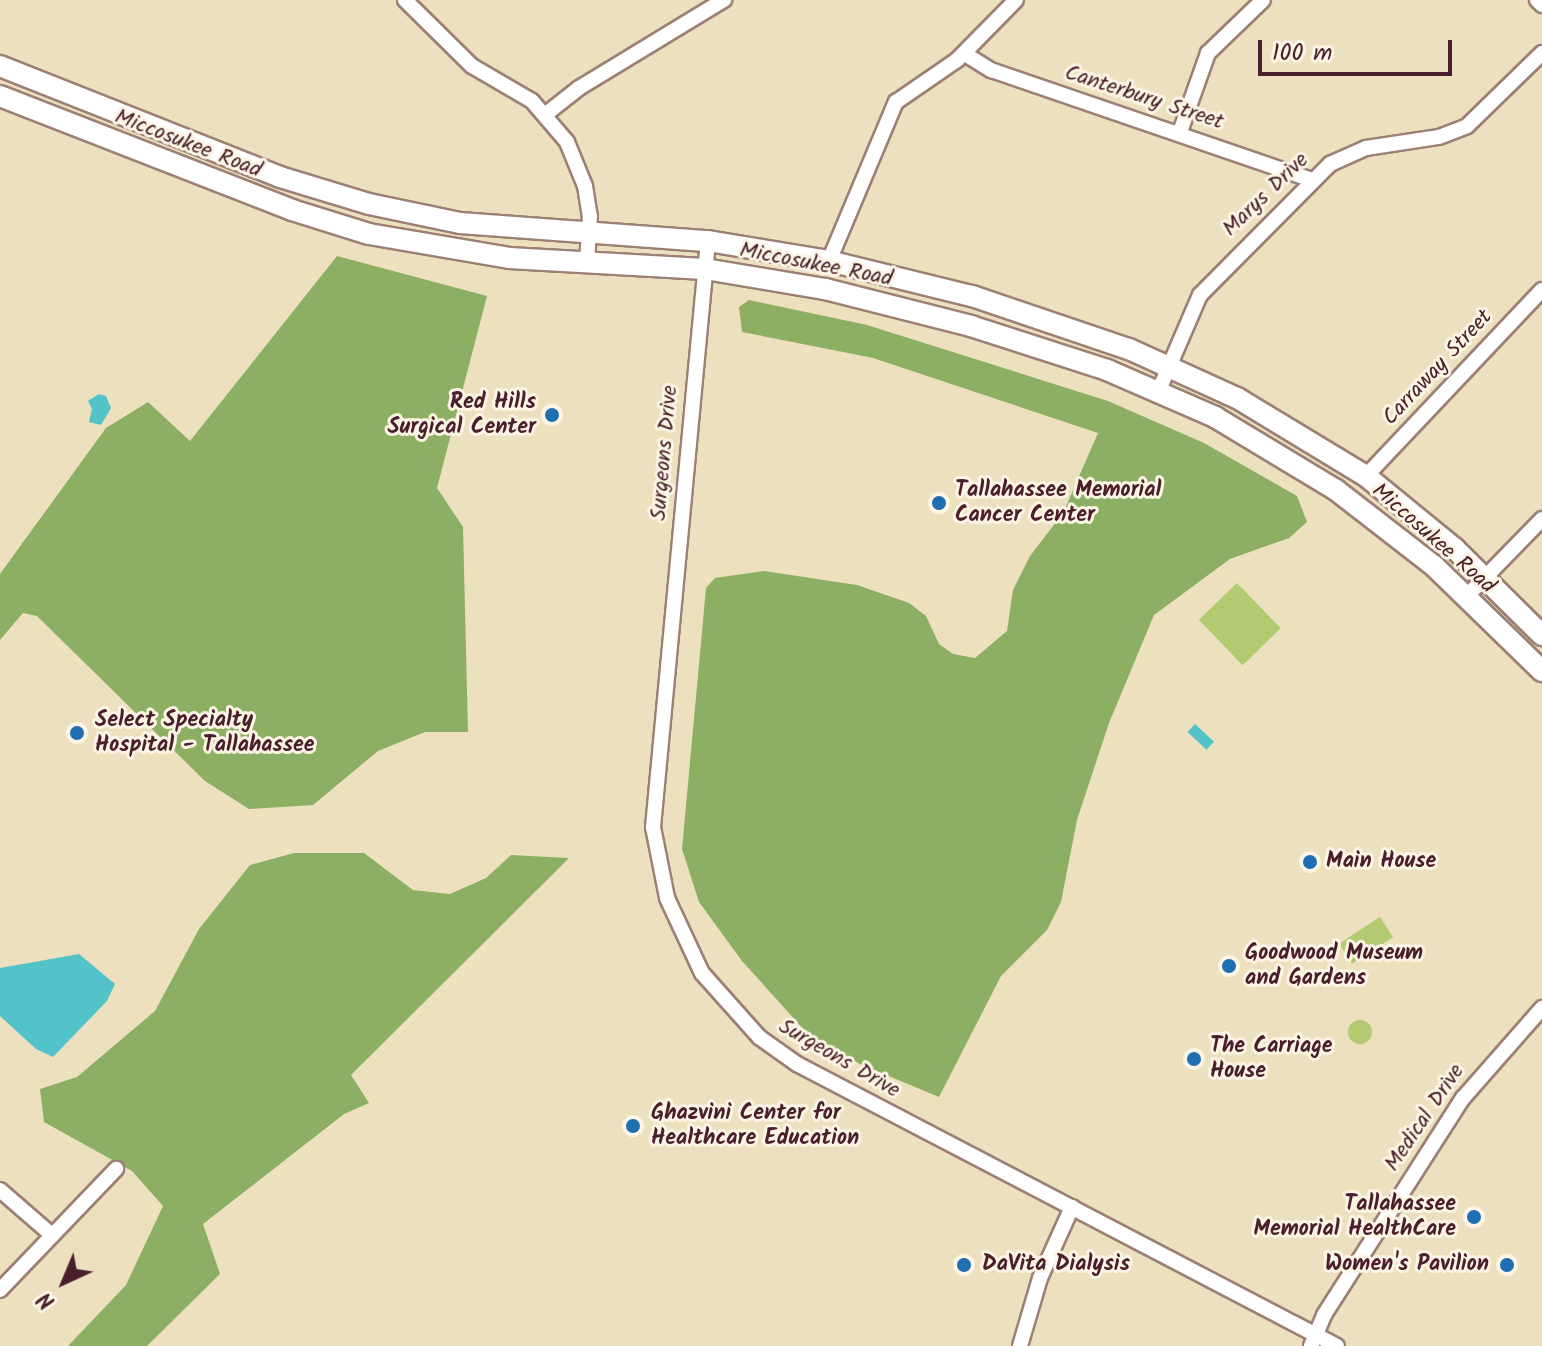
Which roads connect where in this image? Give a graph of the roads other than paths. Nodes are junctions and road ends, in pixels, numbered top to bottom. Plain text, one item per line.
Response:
1 (405, 0) edge
2 (724, 0) edge
3 (1016, 0) edge
4 (1263, 0) edge
5 (1537, 0) edge
6 (1542, 5) edge
7 (1542, 53) edge
8 (965, 54) junction
9 (0, 66) edge
10 (0, 96) edge
11 (546, 114) junction
12 (1180, 132) junction
13 (1312, 180) junction
14 (304, 185) junction
15 (292, 210) junction
16 (589, 234) junction
17 (708, 241) junction
18 (829, 261) junction
19 (587, 262) junction
20 (705, 269) junction
21 (1542, 290) edge
22 (1169, 366) junction
23 (1159, 390) junction
24 (1366, 476) junction
25 (1347, 498) junction
26 (1411, 510) junction
27 (1542, 519) edge
28 (1485, 577) junction
29 (1466, 597) junction
30 (1540, 632) edge
31 (1519, 648) junction
32 (1542, 671) edge
33 (1542, 1008) edge
34 (116, 1169) dead end
35 (0, 1190) edge
36 (1072, 1207) junction
37 (52, 1235) junction
38 (0, 1290) edge
39 (1313, 1341) edge
40 (1020, 1346) edge
41 (1337, 1346) edge

1 - 11 street
2 - 11 street
3 - 8 street
4 - 12 street
5 - 6 street
7 - 13 street, Marys Drive
8 - 12 street, Canterbury Street
8 - 18 street
9 - 14 street, Miccosukee Road
10 - 15 street, Miccosukee Road
11 - 16 street
12 - 13 street, Canterbury Street
13 - 22 street, Marys Drive
14 - 15 street
14 - 16 street, Miccosukee Road
15 - 19 street, Miccosukee Road
16 - 17 street, Miccosukee Road
16 - 19 street
17 - 18 street, Miccosukee Road
17 - 20 street, Surgeons Drive
18 - 22 street, Miccosukee Road
19 - 20 street, Miccosukee Road
20 - 23 street, Miccosukee Road
20 - 36 street, Surgeons Drive
21 - 24 street, Carraway Street
22 - 23 street, Marys Drive
22 - 24 street, Miccosukee Road
23 - 25 street, Miccosukee Road
24 - 26 street, Miccosukee Road
25 - 26 street
25 - 29 street, Miccosukee Road
26 - 28 street, Miccosukee Road
27 - 28 street
28 - 29 street
28 - 30 street, Miccosukee Road
29 - 31 street, Miccosukee Road
30 - 31 street
31 - 32 street, Miccosukee Road
33 - 39 street, Medical Drive
34 - 37 street
35 - 37 street
36 - 39 street, Surgeons Drive
36 - 40 street
37 - 38 street
39 - 41 street, Surgeons Drive

